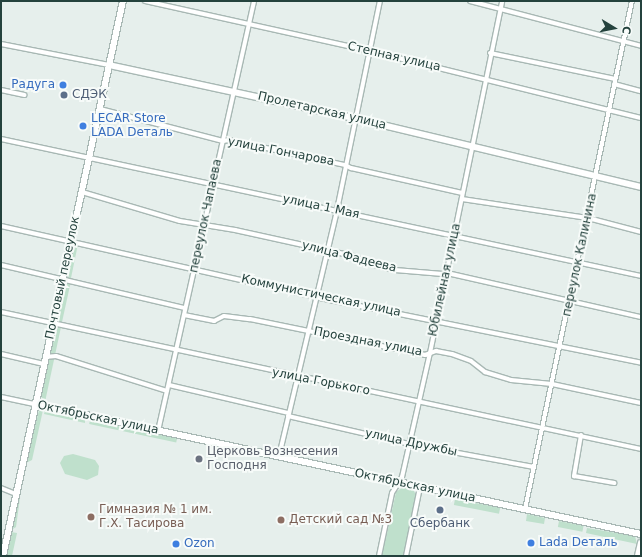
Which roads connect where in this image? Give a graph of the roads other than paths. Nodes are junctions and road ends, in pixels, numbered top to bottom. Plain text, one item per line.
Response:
1 (123, 1) edge
2 (145, 1) edge
3 (254, 1) edge
4 (380, 1) edge
5 (470, 1) edge
6 (502, 1) edge
7 (632, 1) edge
8 (500, 8) junction
9 (248, 25) junction
10 (624, 41) junction
11 (1, 44) edge
12 (641, 46) edge
13 (370, 51) junction
14 (490, 53) junction
15 (109, 65) junction
16 (485, 79) junction
17 (615, 82) junction
18 (1, 90) edge
19 (641, 90) edge
20 (233, 91) junction
21 (24, 95) dead end
22 (100, 109) junction
23 (609, 110) junction
24 (354, 118) junction
25 (641, 118) edge
26 (1, 139) edge
27 (223, 141) junction
28 (471, 147) junction
29 (89, 158) junction
30 (345, 165) junction
31 (596, 176) junction
32 (214, 183) junction
33 (641, 186) edge
34 (82, 192) junction
35 (462, 193) junction
36 (462, 199) junction
37 (336, 210) junction
38 (588, 218) junction
39 (1, 226) edge
40 (205, 226) junction
41 (641, 232) edge
42 (454, 235) junction
43 (71, 241) junction
44 (326, 250) junction
45 (578, 263) junction
46 (1, 265) edge
47 (195, 270) junction
48 (447, 273) junction
49 (641, 276) edge
50 (63, 278) junction
51 (315, 296) junction
52 (570, 301) junction
53 (186, 308) junction
54 (1, 312) edge
55 (184, 315) junction
56 (641, 317) edge
57 (437, 320) junction
58 (53, 324) junction
59 (309, 330) junction
60 (560, 346) junction
61 (176, 350) junction
62 (430, 353) junction
63 (1, 354) edge
64 (45, 357) junction
65 (641, 363) edge
66 (44, 364) junction
67 (296, 377) junction
68 (552, 384) junction
69 (170, 385) junction
70 (167, 391) junction
71 (1, 397) edge
72 (418, 401) junction
73 (641, 403) edge
74 (35, 404) junction
75 (288, 414) junction
76 (543, 427) junction
77 (158, 431) junction
78 (581, 435) junction
79 (409, 444) junction
80 (641, 449) edge
81 (279, 456) junction
82 (534, 467) junction
83 (400, 483) junction
84 (614, 483) dead end
85 (420, 487) junction
86 (1, 488) edge
87 (16, 494) junction
88 (526, 509) junction
89 (641, 534) edge
90 (641, 543) edge
91 (3, 556) edge
92 (379, 556) edge
93 (406, 556) edge
94 (638, 556) edge

1 - 15 main road, Почтовый переулок
2 - 9 street, Степная улица
3 - 9 street, переулок Чапаева
4 - 13 street
5 - 8 street
6 - 8 street, Юбилейная улица
7 - 10 street, переулок Калинина
8 - 10 street
8 - 14 street, Юбилейная улица
9 - 13 street, Степная улица
9 - 20 street, переулок Чапаева
10 - 12 street
10 - 17 street, переулок Калинина
11 - 15 street, Пролетарская улица
13 - 16 street, Степная улица
13 - 24 street
14 - 16 street, Юбилейная улица
14 - 17 street
15 - 20 main road, Пролетарская улица
15 - 22 main road, Почтовый переулок
16 - 23 street, Степная улица
16 - 28 street, Юбилейная улица
17 - 19 street
17 - 23 street, переулок Калинина
18 - 21 street
20 - 24 main road, Пролетарская улица
20 - 27 street, переулок Чапаева
22 - 27 street, улица Гончарова
22 - 29 main road, Почтовый переулок
23 - 25 street, Степная улица
23 - 31 street, переулок Калинина
24 - 28 main road, Пролетарская улица
24 - 30 street
26 - 29 street, улица 1 Мая
27 - 30 street, улица Гончарова
27 - 32 street, переулок Чапаева
28 - 31 main road, Пролетарская улица
28 - 35 street, Юбилейная улица
29 - 32 street, улица 1 Мая
29 - 34 main road, Почтовый переулок
30 - 35 street, улица Гончарова
30 - 37 street
31 - 33 main road, Пролетарская улица
31 - 38 street, переулок Калинина
32 - 37 street, улица 1 Мая
32 - 40 street, переулок Чапаева
34 - 40 street, улица Фадеева
34 - 43 main road, Почтовый переулок
35 - 36 street, Юбилейная улица
36 - 38 street
36 - 42 street, Юбилейная улица
37 - 42 street, улица 1 Мая
37 - 44 street
38 - 41 street
38 - 45 street, переулок Калинина
39 - 43 street, Коммунистическая улица
40 - 44 street, улица Фадеева
40 - 47 street, переулок Чапаева
42 - 45 street, улица 1 Мая
42 - 48 street, Юбилейная улица
43 - 47 street, Коммунистическая улица
43 - 50 main road, Почтовый переулок
44 - 48 street, улица Фадеева
44 - 51 street
45 - 49 street, улица 1 Мая
45 - 52 street, переулок Калинина
46 - 50 street
47 - 51 street, Коммунистическая улица
47 - 53 street, переулок Чапаева
48 - 52 street, улица Фадеева
48 - 57 street, Юбилейная улица
50 - 53 street
50 - 58 main road, Почтовый переулок
51 - 57 street, Коммунистическая улица
51 - 59 street
52 - 56 street, улица Фадеева
52 - 60 street, переулок Калинина
53 - 55 street, переулок Чапаева
54 - 58 street, улица Горького
55 - 59 street, Проездная улица
55 - 61 street, переулок Чапаева
57 - 60 street, Коммунистическая улица
57 - 62 street, Юбилейная улица
58 - 61 street, улица Горького
58 - 64 main road, Почтовый переулок
59 - 62 street, Проездная улица
59 - 67 street
60 - 65 street, Коммунистическая улица
60 - 68 street, переулок Калинина
61 - 67 street, улица Горького
61 - 69 street, переулок Чапаева
62 - 68 street, Проездная улица
62 - 72 street, Юбилейная улица
63 - 66 street
64 - 66 main road, Почтовый переулок
64 - 70 street
66 - 74 main road, Почтовый переулок
67 - 72 street, улица Горького
67 - 75 street
68 - 73 street, Проездная улица
68 - 76 street, переулок Калинина
69 - 70 street, переулок Чапаева
69 - 75 street, улица Дружбы
70 - 77 street, переулок Чапаева
71 - 74 street, Октябрьская улица
72 - 76 street, улица Горького
72 - 79 street, Юбилейная улица
74 - 77 main road, Октябрьская улица
74 - 87 main road, Почтовый переулок
75 - 79 street, улица Дружбы
75 - 81 street
76 - 78 street, улица Горького
76 - 82 street, переулок Калинина
77 - 81 main road, Октябрьская улица
78 - 80 street, улица Горького
78 - 84 street
79 - 82 street, улица Дружбы
79 - 83 street, Юбилейная улица
81 - 83 main road, Октябрьская улица
82 - 88 street, переулок Калинина
83 - 85 main road, Октябрьская улица
83 - 92 street, Юбилейная улица
85 - 88 main road, Октябрьская улица
85 - 93 street
86 - 87 street
87 - 91 main road, Почтовый переулок
88 - 89 main road, Октябрьская улица
90 - 94 main road

